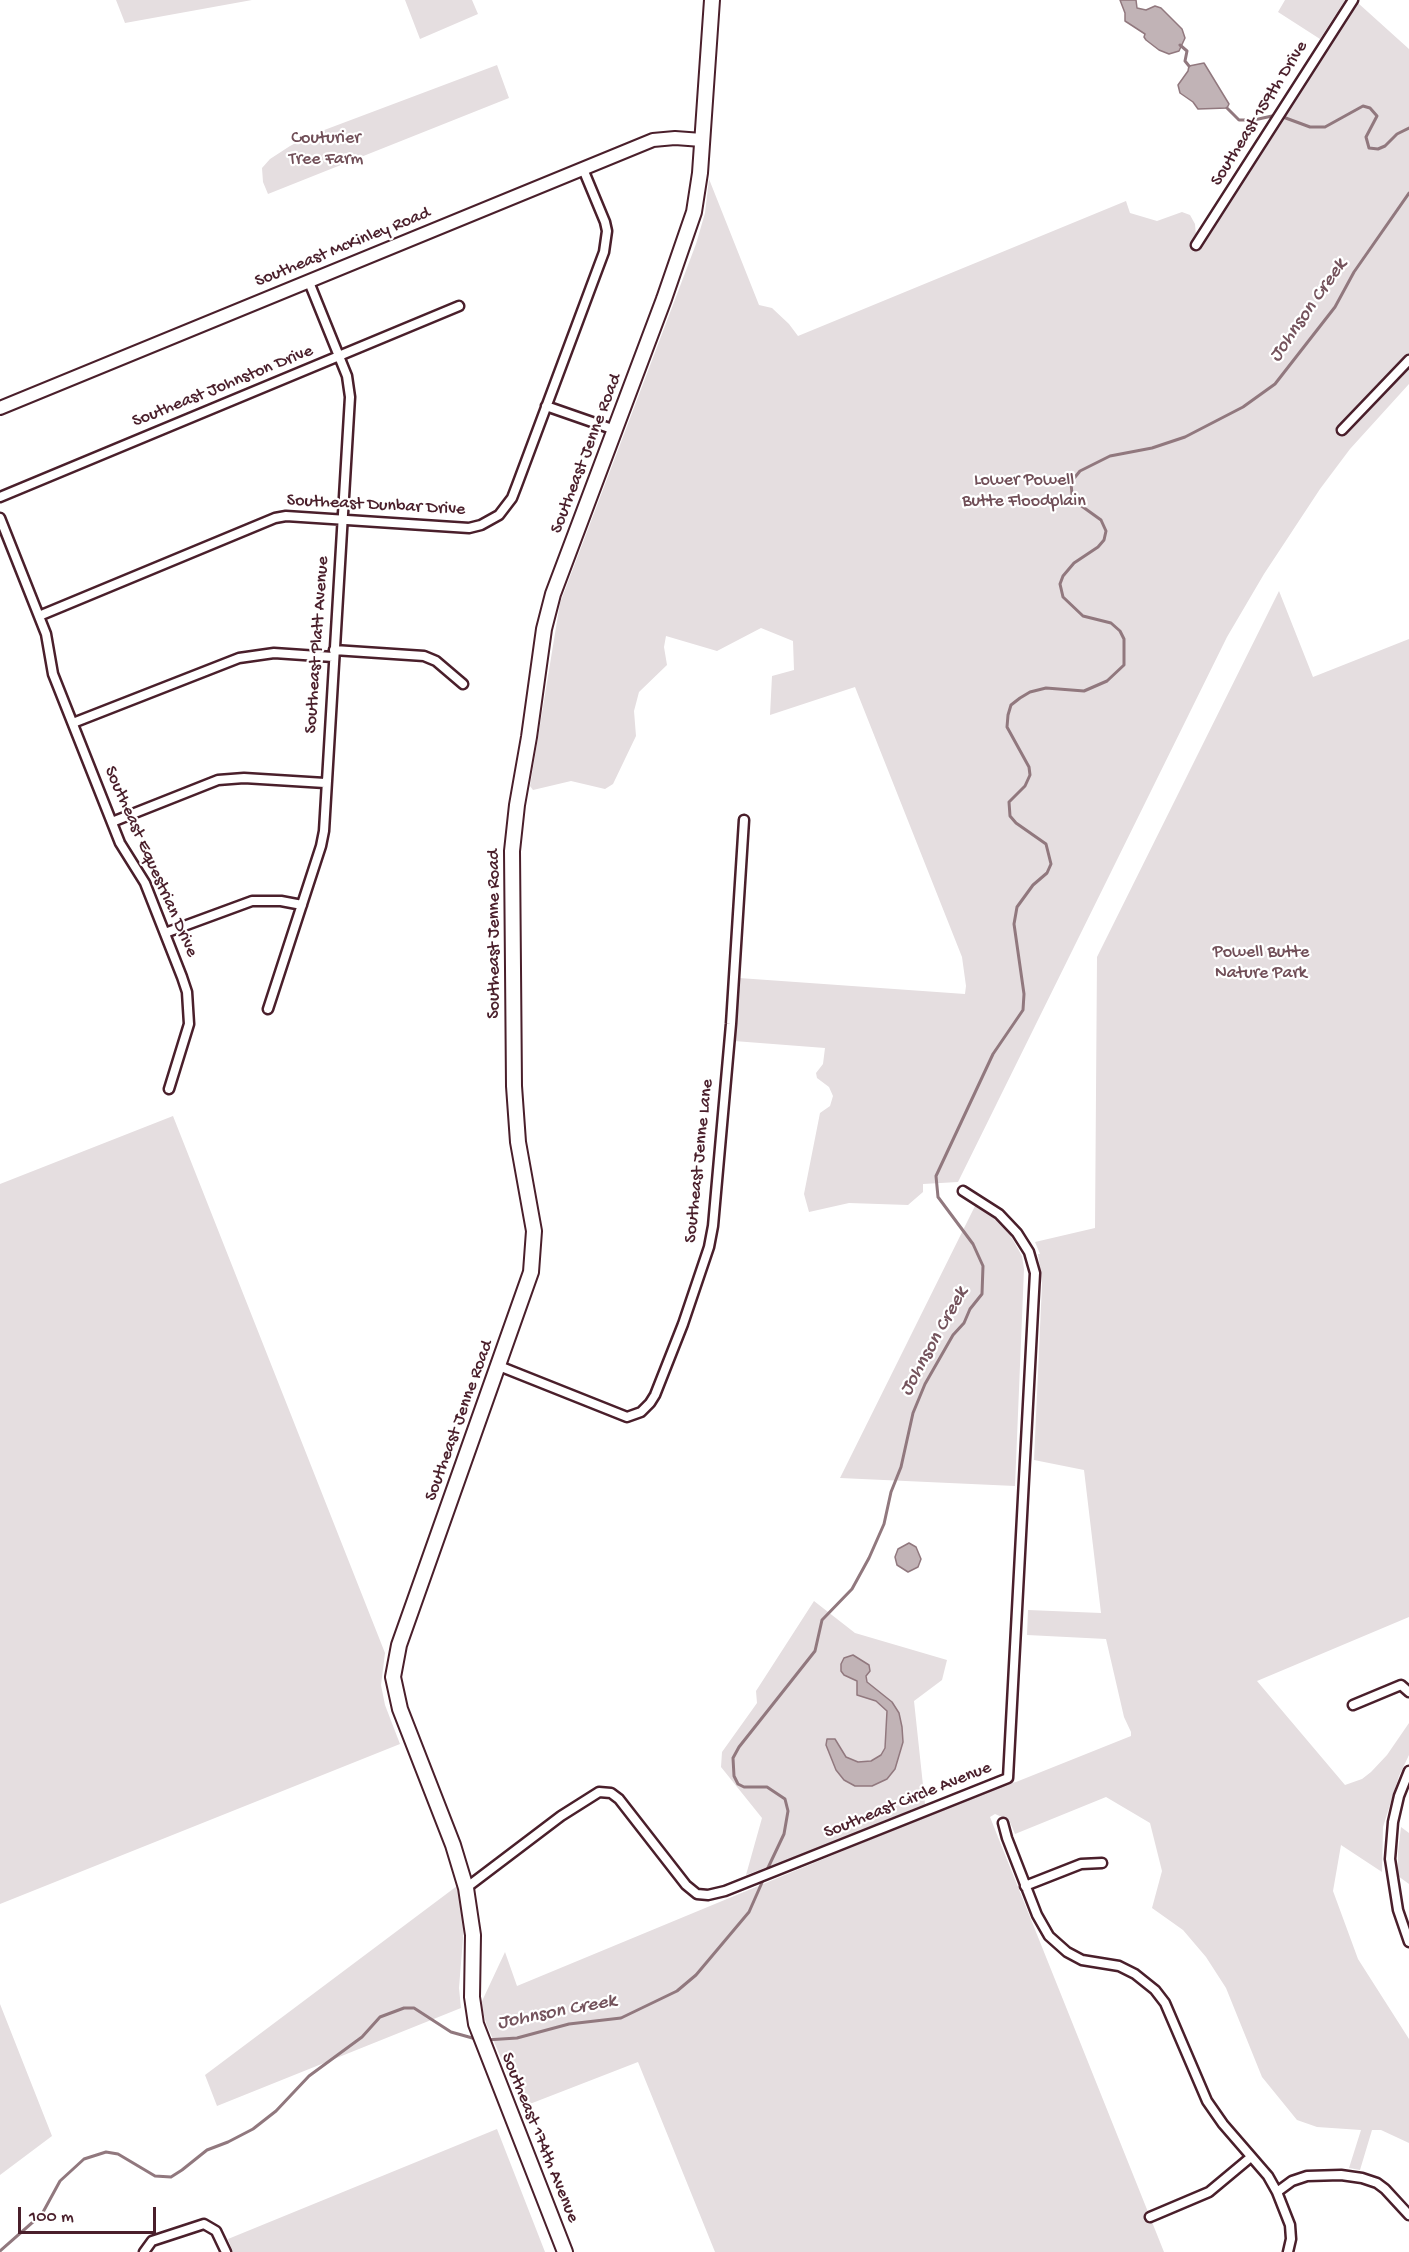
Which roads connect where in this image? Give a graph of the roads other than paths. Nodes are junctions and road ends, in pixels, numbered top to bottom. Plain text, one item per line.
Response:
1 (712, 0) edge
2 (1353, 0) edge
3 (702, 141) junction
4 (583, 169) junction
5 (1196, 245) dead end
6 (309, 282) junction
7 (459, 306) dead end
8 (339, 357) junction
9 (1409, 360) edge
10 (546, 406) junction
11 (0, 408) edge
12 (615, 430) junction
13 (1342, 430) dead end
14 (0, 497) edge
15 (0, 518) edge
16 (342, 520) junction
17 (39, 616) junction
18 (334, 653) junction
19 (463, 684) dead end
20 (73, 723) junction
21 (325, 783) junction
22 (744, 820) dead end
23 (112, 822) junction
24 (302, 905) junction
25 (165, 933) junction
26 (268, 1009) dead end
27 (169, 1089) dead end
28 (963, 1191) dead end
29 (499, 1366) junction
30 (1409, 1692) edge
31 (1353, 1705) dead end
32 (1409, 1771) edge
33 (1003, 1822) dead end
34 (458, 1860) joint
35 (1102, 1863) dead end
36 (1025, 1886) junction
37 (466, 1888) junction
38 (1409, 1942) edge
39 (1251, 2157) junction
40 (1277, 2192) junction
41 (1409, 2215) edge
42 (1150, 2217) dead end
43 (144, 2252) edge
44 (226, 2252) edge
45 (565, 2252) edge
46 (1288, 2252) edge

1 - 3 main road, Southeast Jenne Road
2 - 5 street, Southeast 159th Drive
3 - 4 street, Southeast McKinley Road
3 - 12 main road, Southeast Jenne Road
4 - 6 street, Southeast McKinley Road
4 - 10 street, Southeast Dunbar Drive
6 - 8 street, Southeast Platt Avenue
6 - 11 street, Southeast McKinley Road
7 - 8 street, Southeast Johnston Drive
8 - 14 street, Southeast Johnston Drive
8 - 16 street, Southeast Platt Avenue
9 - 13 street
10 - 12 street
10 - 16 street, Southeast Dunbar Drive
12 - 29 main road, Southeast Jenne Road
15 - 17 street, Southeast Equestrian Drive
16 - 17 street, Southeast Dunbar Drive
16 - 18 street, Southeast Platt Avenue
17 - 20 street, Southeast Equestrian Drive
18 - 19 street
18 - 20 street
18 - 21 street, Southeast Platt Avenue
20 - 23 street, Southeast Equestrian Drive
21 - 23 street
21 - 24 street, Southeast Platt Avenue
22 - 29 street, Southeast Jenne Lane
23 - 25 street, Southeast Equestrian Drive
24 - 25 street
24 - 26 street, Southeast Platt Avenue
25 - 27 street, Southeast Equestrian Drive
28 - 37 street, Southeast Circle Avenue
29 - 34 main road, Southeast Jenne Road
30 - 31 street
32 - 38 street
33 - 36 street
34 - 37 main road, Southeast 174th Avenue
35 - 36 street
36 - 39 street
37 - 45 main road, Southeast 174th Avenue
39 - 40 street
39 - 42 street
40 - 41 street
40 - 46 street
43 - 44 street

